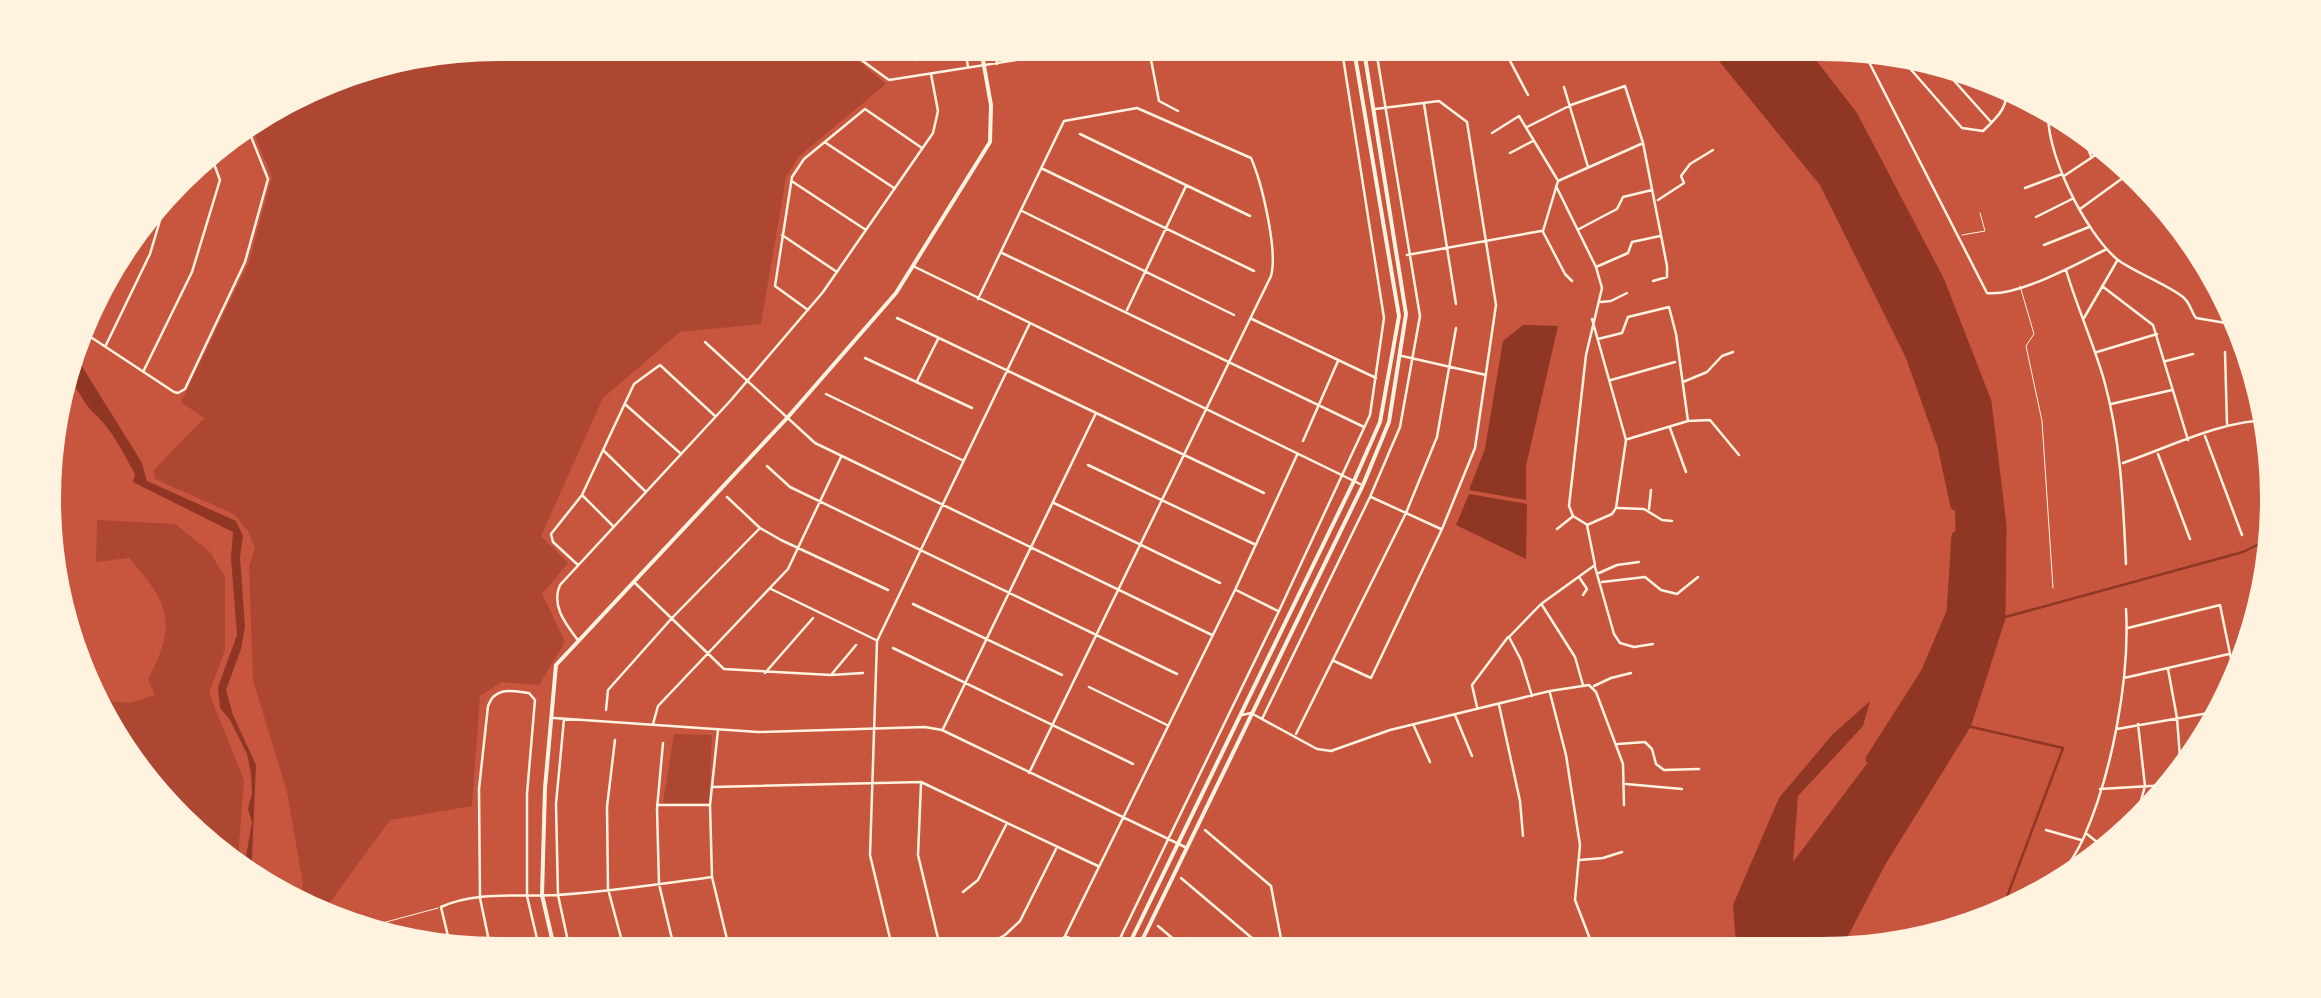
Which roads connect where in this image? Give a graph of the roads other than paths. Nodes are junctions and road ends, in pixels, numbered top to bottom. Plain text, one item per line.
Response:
1 (858, 55) edge
2 (915, 55) edge
3 (966, 55) edge
4 (981, 55) edge
5 (995, 55) edge
6 (1049, 55) edge
7 (1149, 55) edge
8 (1343, 55) edge
9 (1355, 55) edge
10 (1365, 55) edge
11 (1377, 55) edge
12 (1507, 55) edge
13 (1865, 57) edge
14 (1873, 58) edge
15 (916, 60) dead end
16 (1869, 62) junction
17 (1906, 63) edge
18 (996, 64) junction
19 (983, 66) junction
20 (968, 68) junction
21 (1948, 73) edge
22 (931, 74) junction
23 (1564, 87) dead end
24 (1528, 95) dead end
25 (2007, 96) edge
26 (1424, 103) junction
27 (1162, 104) junction
28 (1571, 106) junction
29 (1386, 108) junction
30 (1178, 110) dead end
31 (1373, 110) junction
32 (1157, 114) junction
33 (2049, 117) edge
34 (1992, 123) junction
35 (1527, 128) junction
36 (249, 132) edge
37 (1492, 133) dead end
38 (1080, 134) dead end
39 (1534, 140) junction
40 (824, 142) junction
41 (2086, 142) edge
42 (1643, 143) junction
43 (923, 149) junction
44 (1713, 150) dead end
45 (1510, 153) dead end
46 (2099, 153) edge
47 (2092, 158) junction
48 (213, 160) edge
49 (1042, 168) junction
50 (1588, 168) junction
51 (2064, 174) junction
52 (2126, 176) edge
53 (791, 181) junction
54 (1557, 183) junction
55 (1186, 185) junction
56 (2025, 188) dead end
57 (895, 189) junction
58 (1653, 190) junction
59 (2073, 198) junction
60 (1656, 201) junction
61 (164, 208) edge
62 (2080, 209) junction
63 (1021, 210) junction
64 (1980, 213) dead end
65 (1250, 216) dead end
66 (2036, 217) dead end
67 (2090, 226) junction
68 (1165, 229) junction
69 (867, 230) junction
70 (1578, 230) junction
71 (1542, 231) junction
72 (782, 235) junction
73 (1661, 236) junction
74 (1959, 236) junction
75 (1487, 242) junction
76 (2044, 246) dead end
77 (2107, 249) junction
78 (1449, 250) junction
79 (1001, 252) junction
80 (1408, 254) junction
81 (2118, 260) junction
82 (912, 265) junction
83 (1596, 267) junction
84 (2066, 268) junction
85 (1146, 271) junction
86 (1254, 271) dead end
87 (838, 272) junction
88 (1572, 280) dead end
89 (1653, 280) dead end
90 (2020, 286) junction
91 (2102, 286) junction
92 (1626, 293) dead end
93 (978, 299) junction
94 (1600, 302) junction
95 (1456, 304) dead end
96 (808, 310) junction
97 (1126, 313) junction
98 (1234, 315) dead end
99 (897, 318) dead end
100 (1250, 318) junction
101 (2084, 318) junction
102 (1592, 319) junction
103 (2230, 324) edge
104 (1030, 325) junction
105 (1456, 328) dead end
106 (2158, 334) junction
107 (87, 335) edge
108 (938, 338) junction
109 (1598, 339) junction
110 (704, 342) dead end
111 (105, 347) junction
112 (1733, 352) dead end
113 (2224, 352) dead end
114 (2096, 353) junction
115 (2192, 354) dead end
116 (1402, 356) junction
117 (866, 358) dead end
118 (1412, 359) junction
119 (1339, 360) junction
120 (2166, 361) junction
121 (1678, 362) junction
122 (1228, 364) junction
123 (1450, 366) junction
124 (1007, 370) junction
125 (144, 371) junction
126 (1488, 376) junction
127 (1377, 379) junction
128 (747, 380) junction
129 (1609, 380) junction
130 (916, 382) junction
131 (1682, 382) junction
132 (2174, 389) junction
133 (826, 394) dead end
134 (625, 404) junction
135 (2110, 405) junction
136 (1318, 406) junction
137 (972, 408) dead end
138 (1206, 409) junction
139 (1096, 413) junction
140 (716, 416) junction
141 (788, 418) junction
142 (1688, 421) junction
143 (2259, 421) edge
144 (1670, 426) junction
145 (2227, 426) junction
146 (1364, 428) junction
147 (2204, 435) junction
148 (1626, 440) junction
149 (2188, 440) junction
150 (1303, 441) dead end
151 (604, 451) junction
152 (2158, 452) junction
153 (681, 454) junction
154 (1184, 455) junction
155 (1296, 455) junction
156 (1739, 455) dead end
157 (842, 456) junction
158 (964, 460) junction
159 (2122, 464) junction
160 (1088, 465) dead end
161 (767, 466) dead end
162 (1686, 472) dead end
163 (1343, 476) junction
164 (1354, 482) junction
165 (1362, 485) junction
166 (1651, 490) dead end
167 (646, 492) junction
168 (1264, 492) dead end
169 (582, 495) junction
170 (727, 497) dead end
171 (1370, 497) junction
172 (1162, 500) junction
173 (820, 502) junction
174 (1053, 502) junction
175 (943, 506) junction
176 (1616, 508) junction
177 (1648, 510) junction
178 (1406, 513) junction
179 (1573, 516) junction
180 (1672, 521) dead end
181 (1588, 525) junction
182 (614, 527) junction
183 (760, 528) junction
184 (1442, 529) junction
185 (1558, 530) dead end
186 (2242, 536) dead end
187 (2190, 539) dead end
188 (1256, 545) junction
189 (1139, 546) junction
190 (799, 548) junction
191 (1032, 548) junction
192 (922, 550) junction
193 (1639, 562) dead end
194 (2126, 564) dead end
195 (578, 565) junction
196 (1595, 565) junction
197 (1598, 574) junction
198 (1578, 576) junction
199 (1698, 576) dead end
200 (634, 582) junction
201 (1600, 582) junction
202 (1220, 583) dead end
203 (771, 588) junction
204 (2053, 588) dead end
205 (888, 590) dead end
206 (1118, 590) junction
207 (1234, 590) junction
208 (1010, 593) junction
209 (1583, 594) dead end
210 (912, 604) dead end
211 (1541, 604) junction
212 (2126, 609) dead end
213 (1279, 612) junction
214 (672, 618) junction
215 (813, 618) dead end
216 (2127, 629) junction
217 (1212, 635) junction
218 (1096, 636) junction
219 (1508, 637) junction
220 (578, 640) junction
221 (878, 641) junction
222 (986, 641) junction
223 (1652, 644) dead end
224 (856, 646) dead end
225 (893, 648) dead end
226 (707, 654) junction
227 (2230, 654) junction
228 (1334, 662) junction
229 (2233, 667) edge
230 (2168, 668) junction
231 (765, 673) junction
232 (862, 673) dead end
233 (1062, 674) dead end
234 (1177, 674) dead end
235 (1632, 674) dead end
236 (831, 675) junction
237 (2123, 678) junction
238 (966, 682) junction
239 (1583, 685) junction
240 (1089, 687) dead end
241 (1593, 687) junction
242 (1550, 691) junction
243 (1532, 696) junction
244 (1498, 703) junction
245 (1477, 708) junction
246 (606, 710) dead end
247 (2211, 712) edge
248 (1251, 713) junction
249 (1455, 714) junction
250 (550, 718) junction
251 (2177, 718) junction
252 (564, 719) junction
253 (1238, 719) junction
254 (1262, 719) junction
255 (653, 724) junction
256 (1414, 724) junction
257 (2138, 724) junction
258 (1052, 726) junction
259 (1168, 726) junction
260 (876, 728) junction
261 (718, 729) junction
262 (2116, 729) junction
263 (942, 730) junction
264 (1296, 735) junction
265 (615, 740) dead end
266 (663, 743) dead end
267 (1617, 744) junction
268 (1472, 756) dead end
269 (2181, 760) edge
270 (1430, 762) dead end
271 (1133, 764) dead end
272 (1699, 769) dead end
273 (1029, 773) junction
274 (921, 782) junction
275 (871, 784) junction
276 (1625, 784) junction
277 (2161, 785) edge
278 (2146, 786) junction
279 (713, 788) junction
280 (1682, 789) dead end
281 (2100, 789) junction
282 (657, 805) junction
283 (710, 805) junction
284 (1624, 805) dead end
285 (2139, 810) edge
286 (1123, 818) junction
287 (1007, 824) junction
288 (1205, 830) dead end
289 (2046, 830) dead end
290 (2086, 833) junction
291 (1522, 836) dead end
292 (1168, 840) junction
293 (2082, 840) junction
294 (1176, 844) junction
295 (2100, 845) edge
296 (1057, 847) junction
297 (1185, 847) junction
298 (1622, 852) dead end
299 (1578, 860) junction
300 (1099, 867) junction
301 (2065, 871) edge
302 (712, 877) junction
303 (1182, 878) dead end
304 (658, 884) junction
305 (608, 889) junction
306 (963, 892) dead end
307 (542, 895) junction
308 (558, 895) junction
309 (527, 896) junction
310 (480, 898) junction
311 (441, 908) junction
312 (375, 925) edge
313 (1158, 926) dead end
314 (1066, 936) junction
315 (449, 940) edge
316 (489, 943) edge
317 (538, 943) edge
318 (553, 943) edge
319 (568, 943) edge
320 (622, 943) edge
321 (673, 943) edge
322 (728, 943) edge
323 (891, 943) edge
324 (939, 943) edge
325 (991, 943) edge
326 (1061, 943) edge
327 (1080, 943) edge
328 (1118, 943) edge
329 (1130, 943) edge
330 (1140, 943) edge
331 (1178, 943) edge
332 (1257, 943) edge
333 (1282, 943) edge
334 (1593, 943) edge
335 (1624, 943) edge
336 (1678, 943) edge

1 - 22 street
2 - 15 street
3 - 20 street
4 - 19 main road
5 - 18 street
6 - 18 street
7 - 27 street
8 - 127 street
9 - 164 main road
10 - 31 main road
11 - 29 street
12 - 24 street
13 - 16 street
14 - 16 street
16 - 74 street
17 - 34 street
18 - 19 street
19 - 20 street
19 - 82 main road
20 - 22 street
21 - 34 street
22 - 43 street
23 - 28 street
25 - 34 street
26 - 29 street
26 - 75 street
26 - 78 street
27 - 30 street
27 - 32 street
28 - 35 street
28 - 42 street
28 - 50 street
29 - 31 street
29 - 80 street
31 - 116 main road
32 - 49 street
32 - 100 street
33 - 51 street
35 - 37 street
35 - 39 street
36 - 125 street
38 - 55 street
39 - 45 street
39 - 54 street
40 - 43 street
40 - 53 street
40 - 57 street
41 - 47 street
42 - 50 street
42 - 58 street
43 - 57 street
44 - 60 street
46 - 47 street
47 - 51 street
48 - 125 street
49 - 63 street
49 - 68 street
50 - 54 street
51 - 56 street
51 - 59 street
52 - 62 street
53 - 69 street
53 - 72 street
54 - 70 street
54 - 71 street
55 - 65 street
55 - 68 street
57 - 69 street
58 - 60 street
58 - 70 street
59 - 62 street
59 - 66 street
60 - 73 street
61 - 111 street
62 - 67 street
63 - 79 street
63 - 85 street
64 - 74 lane
67 - 76 street
67 - 77 street
68 - 85 street
68 - 86 street
69 - 87 street
70 - 83 street
71 - 75 street
71 - 88 street
72 - 87 street
72 - 96 street
73 - 83 street
73 - 89 street
74 - 90 street
75 - 78 street
75 - 126 street
77 - 81 street
77 - 84 street
78 - 80 street
78 - 95 street
79 - 93 street
79 - 97 street
80 - 118 street
81 - 91 street
81 - 103 street
82 - 93 street
82 - 141 main road
83 - 94 street
84 - 90 street
84 - 101 street
85 - 97 street
85 - 98 street
87 - 96 street
90 - 204 lane
91 - 101 street
91 - 106 street
92 - 94 street
93 - 104 street
94 - 102 street
96 - 128 street
97 - 122 street
99 - 108 street
100 - 119 street
100 - 122 street
101 - 114 street
102 - 109 street
102 - 179 street
104 - 124 street
104 - 138 street
105 - 123 street
106 - 114 street
106 - 120 street
107 - 111 street
108 - 124 street
108 - 130 street
109 - 121 street
109 - 129 street
110 - 128 street
111 - 125 street
112 - 131 street
113 - 145 street
114 - 135 street
115 - 120 street
116 - 118 street
116 - 165 main road
117 - 130 street
118 - 123 street
118 - 171 street
119 - 127 street
119 - 136 street
120 - 132 street
121 - 129 street
121 - 131 street
122 - 136 street
122 - 138 street
123 - 126 street
123 - 178 street
124 - 139 street
124 - 158 street
126 - 184 street
127 - 146 street
128 - 140 street
128 - 141 street
129 - 148 street
130 - 137 street
131 - 142 street
132 - 135 street
132 - 149 street
133 - 158 street
134 - 140 street
134 - 151 street
134 - 153 street
135 - 159 street
136 - 146 street
136 - 150 street
138 - 154 street
138 - 155 street
139 - 154 street
139 - 174 street
140 - 153 street
141 - 157 street
141 - 200 main road
142 - 144 street
142 - 156 street
143 - 145 street
144 - 148 street
144 - 162 street
145 - 147 street
146 - 163 street
147 - 149 street
147 - 186 street
148 - 176 street
149 - 152 street
151 - 167 street
151 - 169 street
152 - 159 street
152 - 187 street
153 - 167 street
154 - 168 street
154 - 172 street
155 - 163 street
155 - 188 street
157 - 173 street
157 - 175 street
158 - 175 street
159 - 194 street
160 - 172 street
161 - 173 street
163 - 164 street
163 - 213 street
164 - 165 street
164 - 253 main road
165 - 248 main road
166 - 177 street
167 - 182 street
169 - 182 street
169 - 195 street
170 - 183 street
171 - 178 street
171 - 254 street
172 - 188 street
172 - 189 street
173 - 190 street
173 - 192 street
174 - 189 street
174 - 191 street
175 - 191 street
175 - 192 street
176 - 177 street
176 - 181 street
177 - 180 street
178 - 184 street
178 - 228 street
179 - 181 street
179 - 185 street
181 - 196 street
182 - 195 street
183 - 190 street
183 - 214 street
184 - 228 street
188 - 207 street
189 - 202 street
189 - 206 street
190 - 203 street
190 - 205 street
191 - 206 street
191 - 208 street
192 - 208 street
192 - 221 street
193 - 197 street
195 - 220 street
196 - 197 street
196 - 198 street
197 - 201 street
198 - 209 street
198 - 211 street
199 - 201 street
200 - 214 street
200 - 220 main road
201 - 223 street
203 - 221 street
203 - 226 street
206 - 217 street
206 - 218 street
207 - 213 street
207 - 217 street
208 - 218 street
208 - 222 street
210 - 222 street
211 - 219 street
211 - 239 street
212 - 216 street
213 - 292 street
214 - 226 street
214 - 246 street
215 - 231 street
216 - 227 street
216 - 237 street
217 - 259 street
218 - 234 street
218 - 258 street
219 - 243 street
219 - 245 street
220 - 250 main road
221 - 260 street
222 - 233 street
222 - 238 street
224 - 236 street
225 - 238 street
226 - 231 street
226 - 255 street
227 - 229 street
227 - 230 street
228 - 264 street
230 - 237 street
230 - 251 street
231 - 236 street
232 - 236 street
235 - 241 street
237 - 262 street
238 - 258 street
238 - 263 street
239 - 241 street
239 - 242 street
240 - 259 street
241 - 267 street
242 - 243 street
242 - 299 street
243 - 244 street
244 - 245 street
244 - 291 street
245 - 249 street
247 - 251 street
248 - 253 street
248 - 254 street
248 - 297 main road
249 - 256 street
249 - 268 street
250 - 252 street
250 - 307 main road
251 - 257 street
251 - 269 street
252 - 255 street
252 - 308 street
253 - 294 main road
254 - 264 street
255 - 261 street
256 - 264 street
256 - 270 street
257 - 262 street
257 - 278 street
258 - 271 street
258 - 273 street
259 - 286 street
260 - 261 street
260 - 263 street
260 - 275 street
261 - 279 street
262 - 281 street
263 - 273 street
265 - 305 street
266 - 282 street
267 - 272 street
267 - 276 street
273 - 286 street
274 - 275 street
274 - 287 street
274 - 324 street
275 - 279 street
275 - 323 street
276 - 280 street
276 - 284 street
277 - 278 street
278 - 281 street
278 - 285 street
279 - 283 street
281 - 290 street
282 - 283 street
282 - 304 street
283 - 302 street
286 - 292 street
286 - 300 street
287 - 296 street
287 - 306 street
288 - 333 street
289 - 293 street
290 - 293 street
290 - 295 street
292 - 294 street
292 - 328 street
293 - 301 street
294 - 297 street
294 - 329 main road
296 - 300 street
296 - 325 street
297 - 330 main road
298 - 299 street
299 - 334 street
300 - 314 street
302 - 304 street
302 - 322 street
303 - 332 street
304 - 305 street
304 - 321 street
305 - 308 street
305 - 320 street
307 - 308 street
307 - 309 street
307 - 318 main road
308 - 319 street
309 - 310 street
309 - 310 street
309 - 317 street
310 - 311 street
310 - 316 street
311 - 312 lane
311 - 315 street
313 - 331 street
314 - 326 street
314 - 327 street
335 - 336 street

